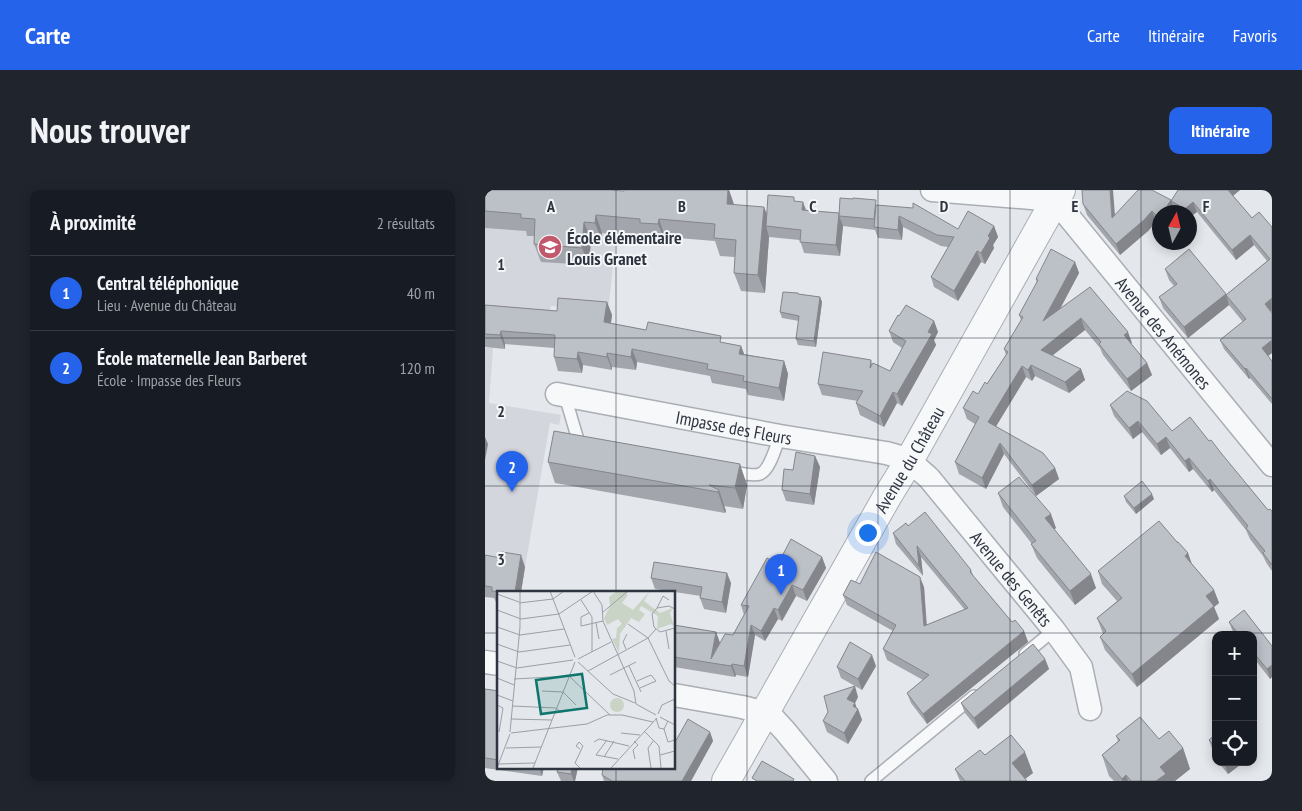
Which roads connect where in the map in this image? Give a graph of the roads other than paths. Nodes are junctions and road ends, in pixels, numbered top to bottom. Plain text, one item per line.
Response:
1 (932, 190) edge
2 (1058, 195) edge
3 (561, 395) joint
4 (780, 436) junction
5 (599, 449) edge
6 (909, 461) junction
7 (1272, 465) edge
8 (714, 468) edge
9 (1054, 630) junction
10 (1017, 660) edge
11 (981, 690) edge
12 (675, 695) edge
13 (1090, 709) dead end
14 (765, 713) junction
15 (726, 781) edge
16 (826, 781) edge
17 (871, 781) edge

1 - 2 street
2 - 6 street, Avenue du Château
2 - 7 street, Avenue des Anémones
3 - 4 street, Impasse des Fleurs
3 - 5 lane
4 - 6 street, Impasse des Fleurs
4 - 8 lane
6 - 9 street, Avenue des Genêts
6 - 14 street, Avenue du Château
9 - 10 lane
9 - 13 street, Avenue des Genêts
11 - 17 lane
12 - 14 street
14 - 15 street, Avenue du Château
14 - 16 street

